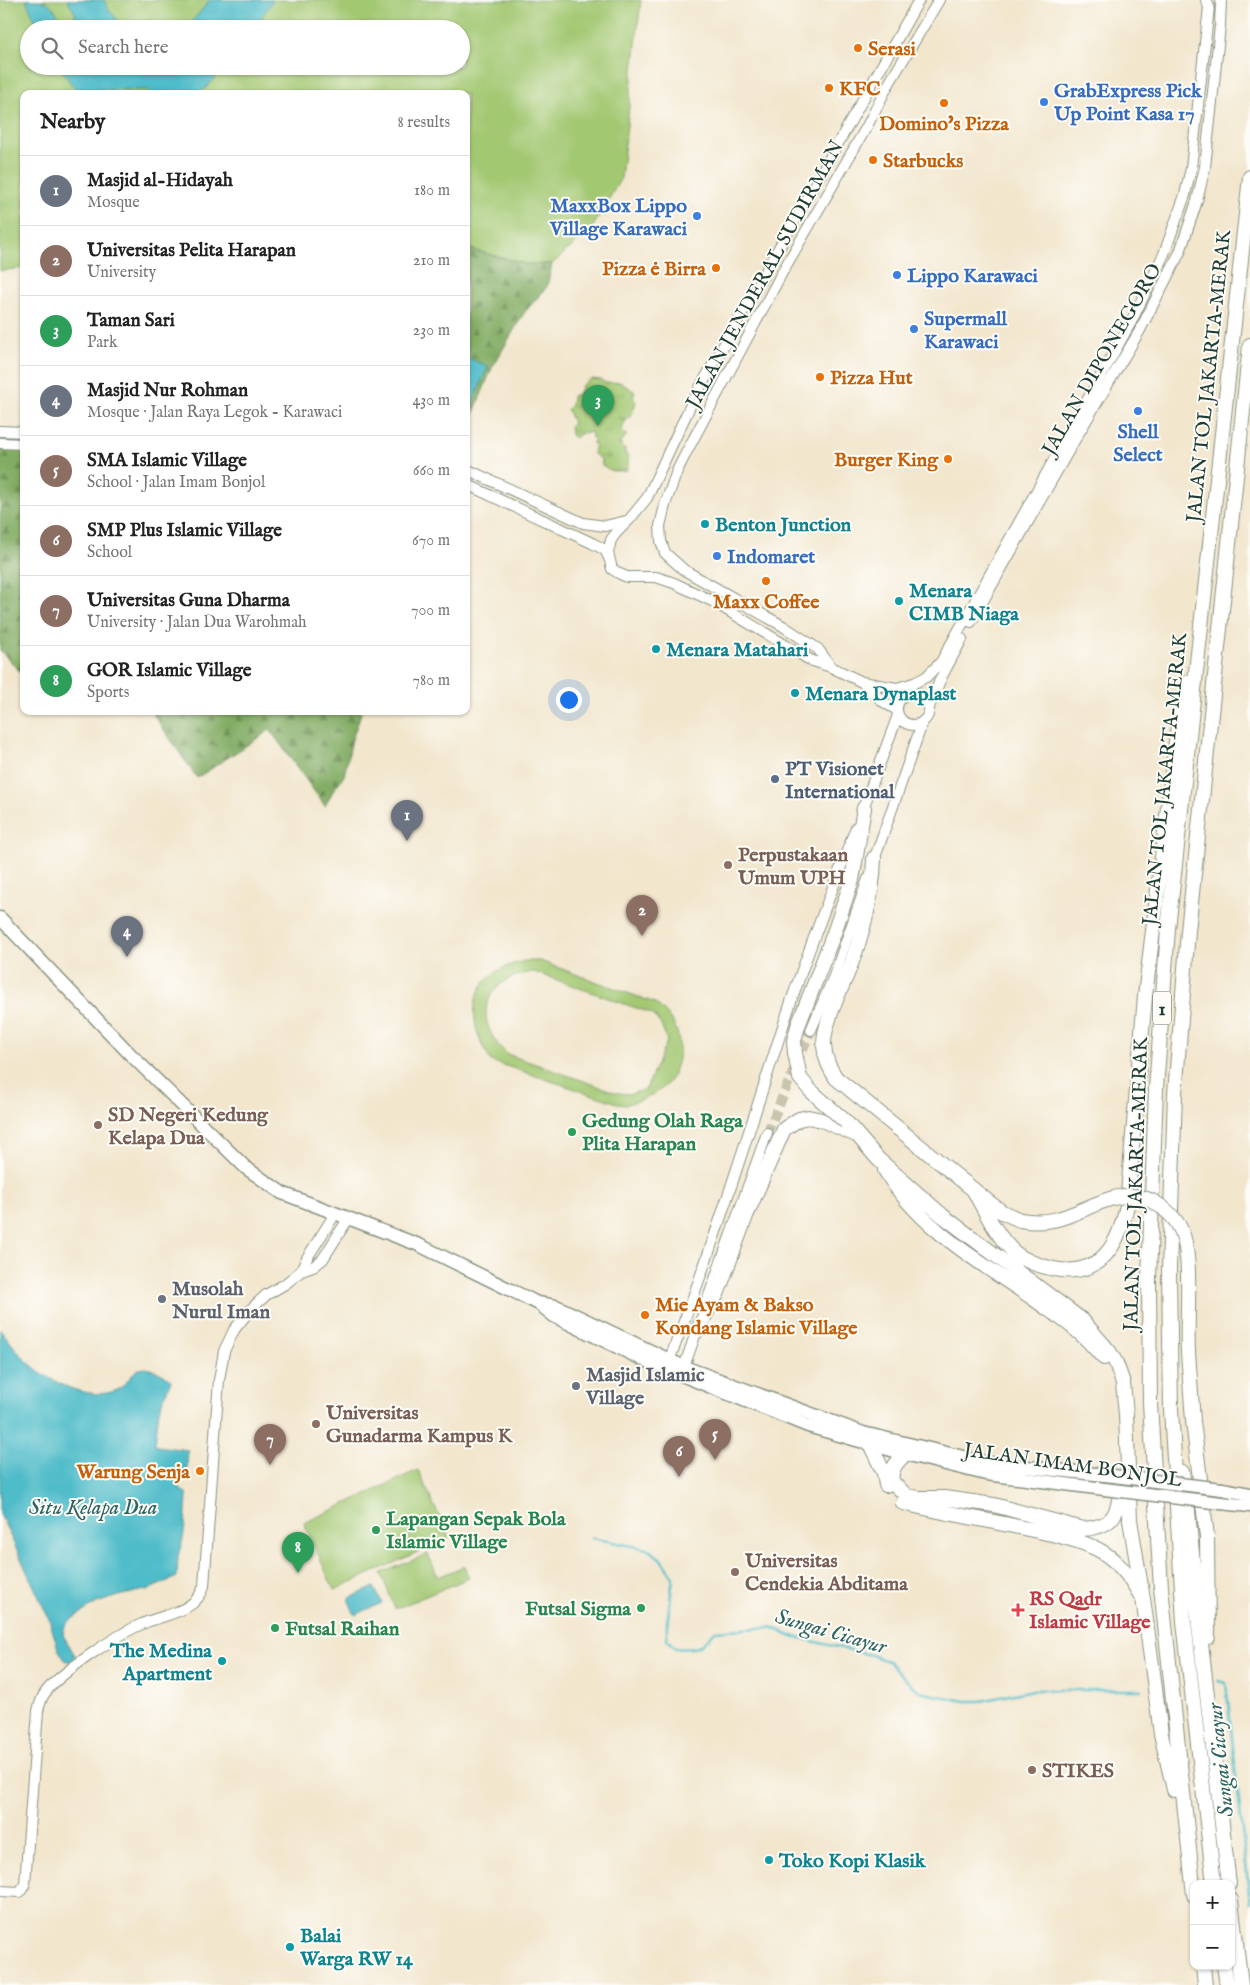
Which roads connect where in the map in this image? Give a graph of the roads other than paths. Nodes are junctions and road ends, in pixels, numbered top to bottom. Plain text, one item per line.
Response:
1 (919, 0) edge
2 (939, 0) edge
3 (1206, 0) edge
4 (1220, 0) edge
5 (870, 87) junction
6 (860, 137) junction
7 (1250, 177) edge
8 (784, 268) junction
9 (758, 284) junction
10 (1150, 310) junction
11 (1131, 322) junction
12 (1250, 345) edge
13 (703, 420) junction
14 (0, 431) edge
15 (20, 432) edge
16 (0, 444) edge
17 (20, 444) edge
18 (671, 450) junction
19 (470, 471) edge
20 (470, 486) edge
21 (1037, 489) junction
22 (629, 520) junction
23 (1028, 522) junction
24 (609, 558) junction
25 (727, 611) junction
26 (762, 615) junction
27 (1199, 640) junction
28 (944, 657) junction
29 (831, 667) junction
30 (941, 678) junction
31 (862, 682) junction
32 (929, 707) junction
33 (897, 713) junction
34 (923, 721) junction
35 (864, 808) junction
36 (874, 858) junction
37 (0, 918) edge
38 (811, 1030) tunnel mouth
39 (767, 1133) tunnel mouth
40 (857, 1135) junction
41 (878, 1159) junction
42 (973, 1189) junction
43 (335, 1214) junction
44 (348, 1219) junction
45 (301, 1271) junction
46 (696, 1332) junction
47 (668, 1364) junction
48 (684, 1367) junction
49 (1171, 1409) junction
50 (870, 1444) junction
51 (900, 1452) junction
52 (884, 1473) junction
53 (1250, 1494) edge
54 (1250, 1506) edge
55 (1144, 1605) junction
56 (1211, 1730) junction
57 (1187, 1842) junction
58 (1192, 1880) edge
59 (1214, 1880) edge
60 (1229, 1880) edge
61 (0, 1891) edge
62 (1234, 1925) edge
63 (1203, 1970) edge
64 (1225, 1970) edge
65 (1205, 1985) edge
66 (1227, 1985) edge
67 (1241, 1985) edge

1 - 5 street, JALAN JENDERAL SUDIRMAN
2 - 6 street, JALAN JENDERAL SUDIRMAN
3 - 11 street, JALAN DIPONEGORO
4 - 10 street, JALAN DIPONEGORO
5 - 6 street
5 - 9 street, JALAN JENDERAL SUDIRMAN
6 - 8 street, JALAN JENDERAL SUDIRMAN
7 - 27 highway, JALAN TOL JAKARTA–MERAK / 1
8 - 9 street
8 - 13 street, JALAN JENDERAL SUDIRMAN
9 - 18 street, JALAN JENDERAL SUDIRMAN
10 - 11 street
10 - 23 street, JALAN DIPONEGORO
11 - 21 street, JALAN DIPONEGORO
12 - 49 highway, JALAN TOL JAKARTA–MERAK / 1
13 - 18 street
13 - 26 street, JALAN JENDERAL SUDIRMAN
14 - 15 street
16 - 17 street
18 - 22 street, JALAN JENDERAL SUDIRMAN
19 - 22 street
20 - 24 street
21 - 23 street
21 - 28 street, JALAN DIPONEGORO
22 - 24 street, JALAN JENDERAL SUDIRMAN
23 - 30 street, JALAN DIPONEGORO
24 - 25 street
25 - 26 street
25 - 29 street
26 - 29 street, JALAN JENDERAL SUDIRMAN
27 - 42 highway
27 - 57 highway, JALAN TOL JAKARTA–MERAK / 1
28 - 30 street
28 - 31 street, JALAN DIPONEGORO
29 - 31 street
30 - 32 street, JALAN DIPONEGORO
31 - 33 street
32 - 33 street
32 - 34 street
33 - 34 street
33 - 35 street
34 - 36 street
35 - 40 highway, bridge
35 - 47 street
36 - 38 street
36 - 42 highway
37 - 43 main road
39 - 46 street
40 - 41 highway
40 - 46 highway
41 - 51 highway
41 - 55 highway
42 - 56 highway, bridge
43 - 44 main road
43 - 45 street
44 - 45 street
44 - 47 main road
45 - 61 street
46 - 48 street
47 - 48 main road, JALAN IMAM BONJOL
47 - 50 main road, JALAN IMAM BONJOL
48 - 53 main road, JALAN IMAM BONJOL, bridge
49 - 56 highway
49 - 59 highway, JALAN TOL JAKARTA–MERAK / 1
50 - 51 main road, JALAN IMAM BONJOL
50 - 52 highway
51 - 52 highway
51 - 54 main road, JALAN IMAM BONJOL, bridge
52 - 55 highway
55 - 57 highway
56 - 60 highway
57 - 58 highway, JALAN TOL JAKARTA–MERAK / 1
62 - 67 highway
63 - 65 highway
64 - 66 highway

